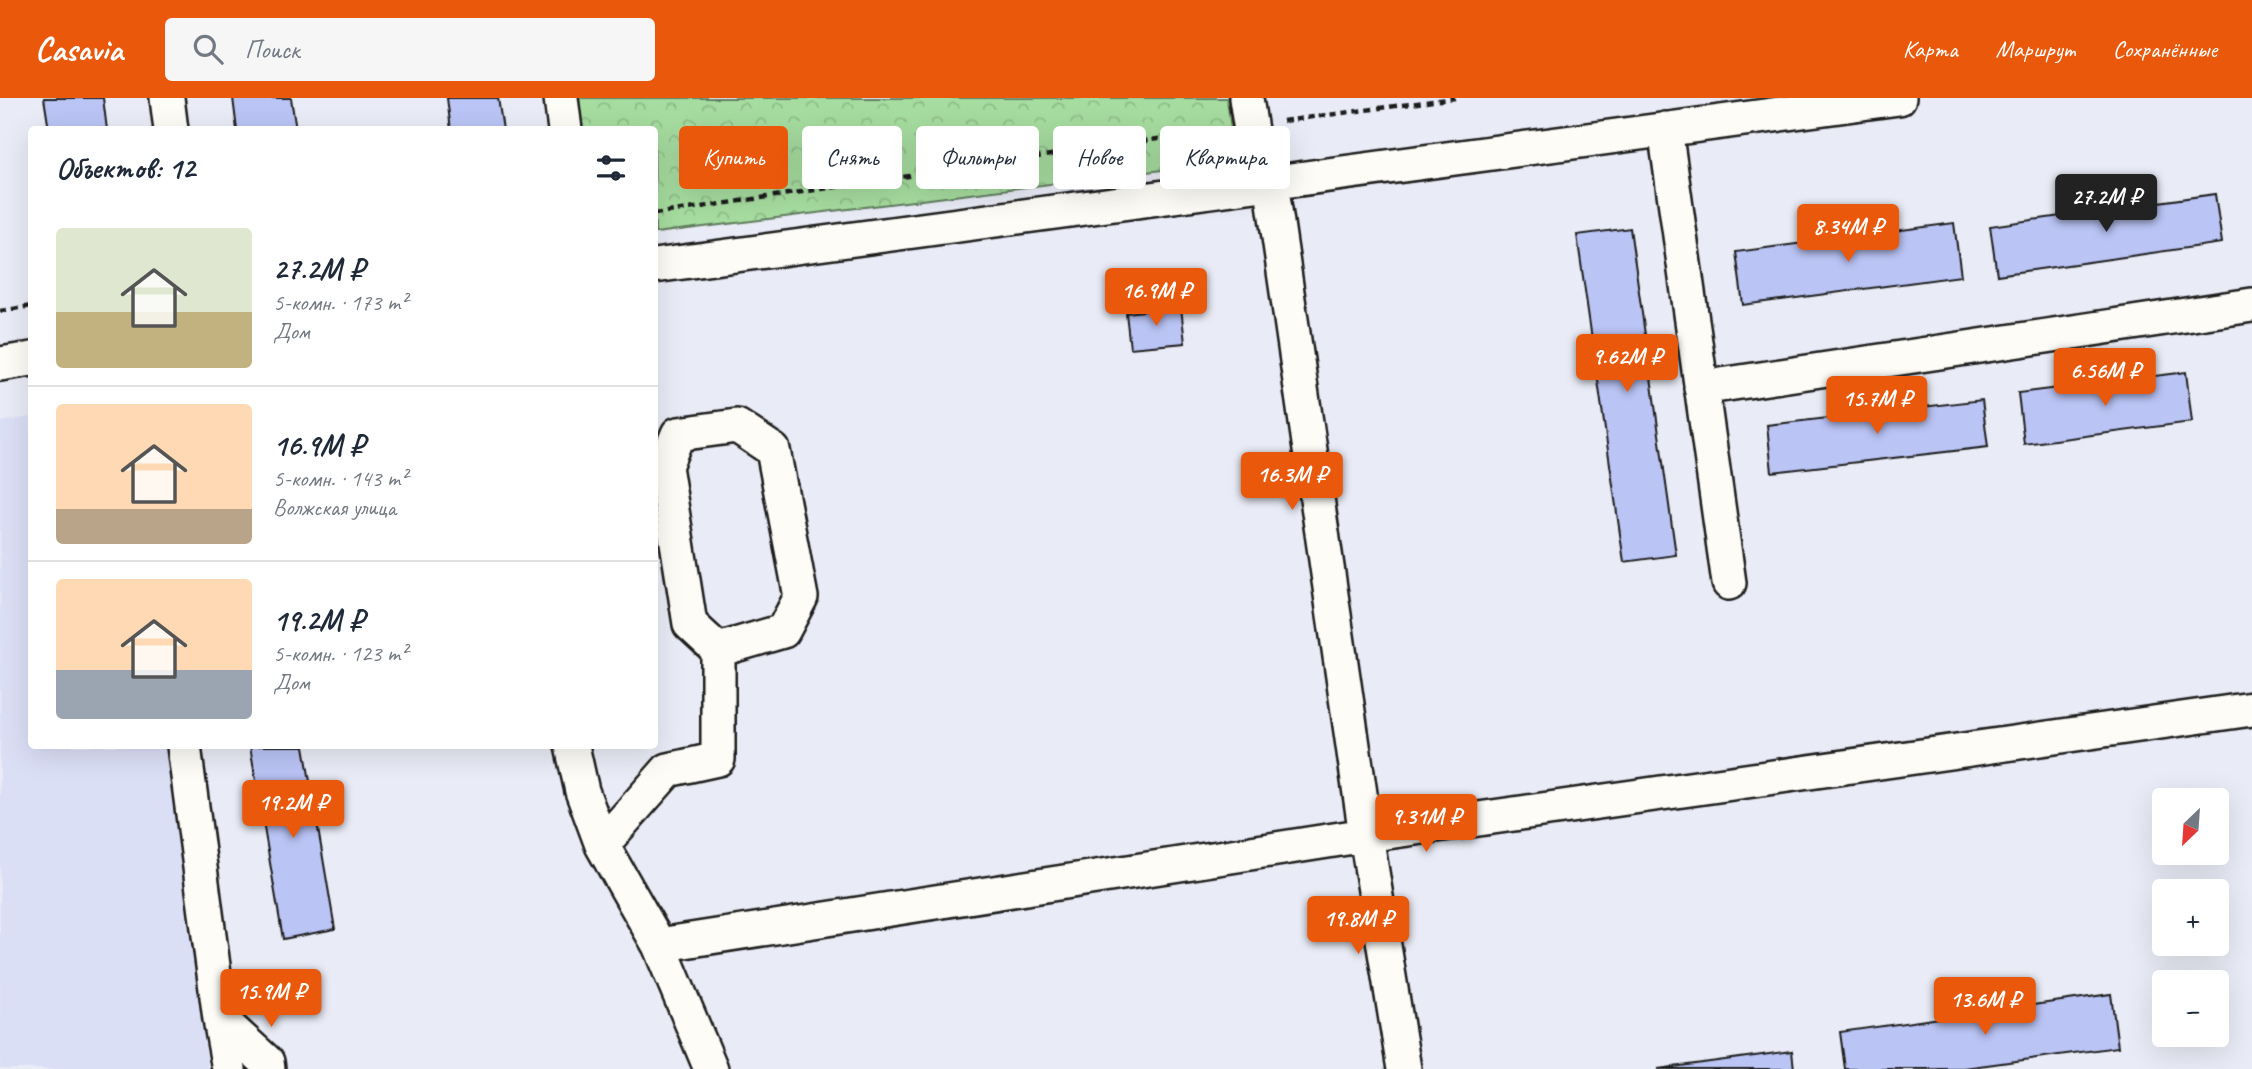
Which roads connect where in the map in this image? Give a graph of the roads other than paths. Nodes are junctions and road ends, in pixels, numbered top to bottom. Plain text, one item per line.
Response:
1 (167, 98) edge
2 (561, 98) edge
3 (1899, 98) edge
4 (171, 126) edge
5 (564, 126) edge
6 (1665, 129) junction
7 (1290, 180) edge
8 (1221, 189) edge
9 (1266, 189) edge
10 (658, 265) edge
11 (2252, 305) edge
12 (28, 360) edge
13 (0, 364) edge
14 (1701, 388) junction
15 (1729, 583) dead end
16 (718, 650) junction
17 (2252, 709) edge
18 (184, 749) edge
19 (573, 749) edge
20 (1366, 835) junction
21 (602, 845) junction
22 (659, 944) junction
23 (220, 1019) junction
24 (229, 1069) edge
25 (268, 1069) edge
26 (711, 1069) edge
27 (1404, 1069) edge

1 - 4 street
2 - 5 street
3 - 6 street
6 - 7 street
6 - 14 street
8 - 10 street
9 - 20 street
11 - 14 street
12 - 13 street
14 - 15 street
16 - 16 street
16 - 21 street
17 - 20 street
18 - 23 street
19 - 21 street
20 - 22 street
20 - 27 street
21 - 22 street
22 - 26 street
23 - 24 street
23 - 25 street

